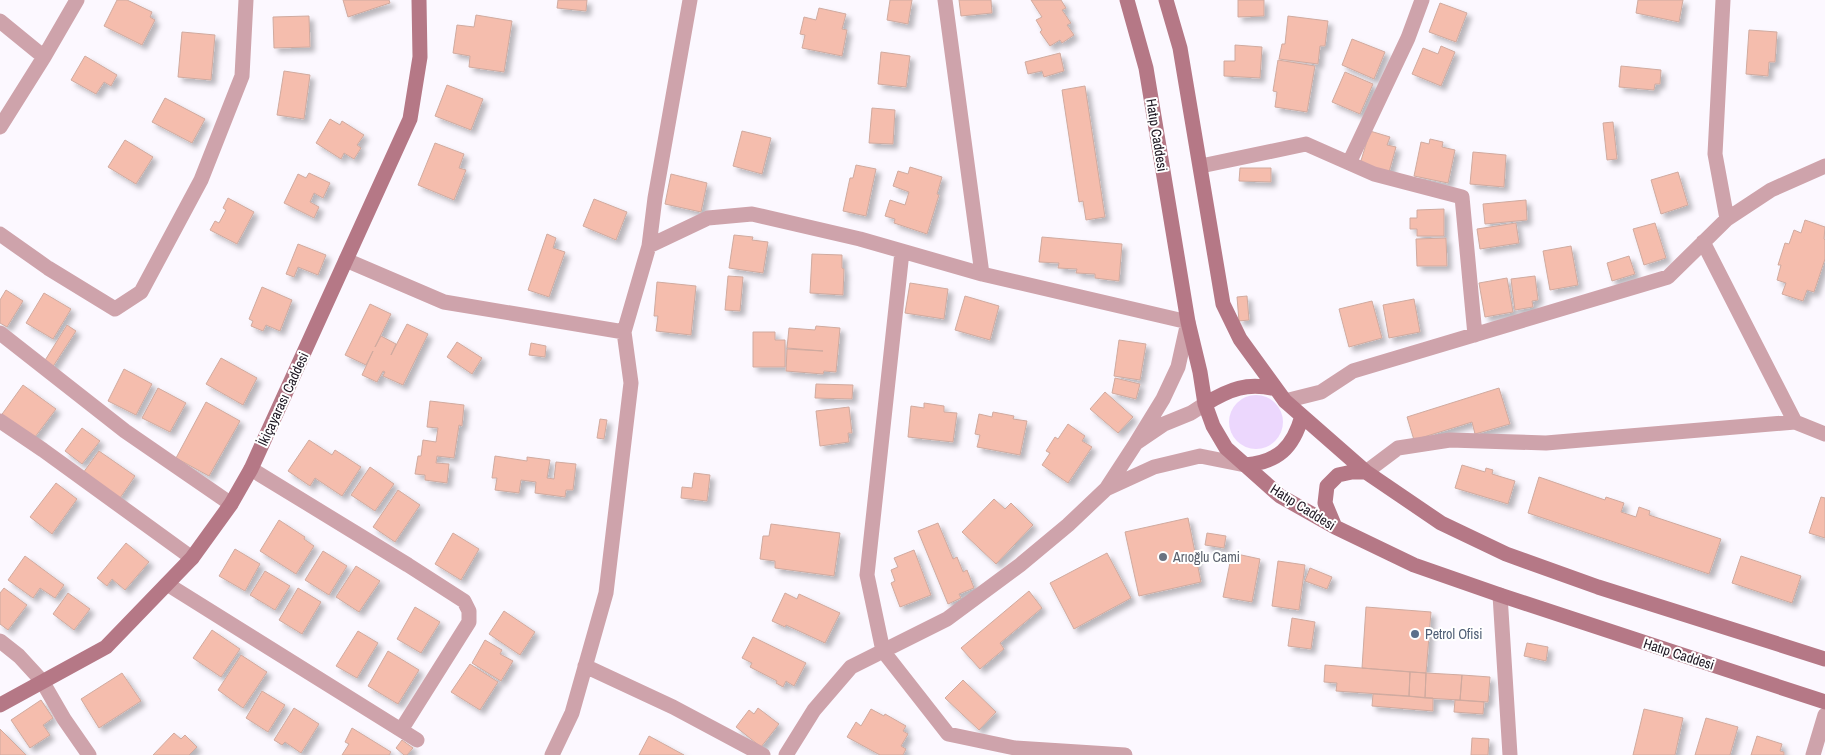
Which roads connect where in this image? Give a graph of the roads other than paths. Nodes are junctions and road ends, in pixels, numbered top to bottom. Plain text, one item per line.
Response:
1 (77, 0) edge
2 (246, 0) edge
3 (419, 0) edge
4 (690, 0) edge
5 (945, 0) edge
6 (1127, 0) edge
7 (1166, 0) edge
8 (1422, 0) edge
9 (1723, 0) edge
10 (0, 21) edge
11 (44, 57) junction
12 (0, 126) edge
13 (1350, 163) junction
14 (1201, 166) junction
15 (1823, 170) edge
16 (1728, 219) junction
17 (0, 234) edge
18 (1703, 242) junction
19 (649, 246) junction
20 (902, 252) junction
21 (346, 260) junction
22 (982, 274) junction
23 (1188, 322) junction
24 (624, 332) junction
25 (0, 333) edge
26 (1475, 335) junction
27 (1276, 388) junction
28 (1285, 401) junction
29 (1205, 404) junction
30 (1302, 416) junction
31 (0, 421) edge
32 (1795, 422) junction
33 (1825, 434) edge
34 (1136, 443) junction
35 (1245, 465) junction
36 (251, 469) junction
37 (1366, 472) junction
38 (1106, 489) junction
39 (232, 504) junction
40 (1335, 527) junction
41 (192, 558) junction
42 (168, 584) junction
43 (1500, 596) junction
44 (0, 640) edge
45 (883, 651) junction
46 (1825, 659) edge
47 (585, 666) junction
48 (42, 681) junction
49 (1825, 702) edge
50 (0, 705) edge
51 (1825, 715) edge
52 (401, 730) junction
53 (417, 740) dead end
54 (89, 755) edge
55 (552, 755) edge
56 (763, 755) edge
57 (786, 755) edge
58 (1125, 755) edge
59 (1510, 755) edge
60 (1813, 755) edge

1 - 11 street
2 - 17 street
3 - 21 main road, İkiçayarası Caddesi
4 - 19 street
5 - 22 street
6 - 23 main road, Hatıp Caddesi
7 - 14 main road
8 - 13 street
9 - 16 street
10 - 11 street
11 - 12 street
13 - 14 street
13 - 26 street
14 - 27 main road
15 - 16 street
16 - 18 street
18 - 26 street
18 - 32 street
19 - 20 street
19 - 24 street
20 - 22 street
20 - 45 street
21 - 24 street
21 - 36 main road, İkiçayarası Caddesi
22 - 23 street
23 - 29 main road, Hatıp Caddesi
23 - 34 street
24 - 47 street
25 - 39 street
26 - 28 street
27 - 28 main road
27 - 29 main road
28 - 30 main road
29 - 34 street
29 - 35 main road, Hatıp Caddesi
30 - 35 main road
30 - 37 main road
31 - 41 street
32 - 33 street
32 - 37 street
34 - 38 street
35 - 38 street
35 - 40 main road, Hatıp Caddesi
36 - 39 main road, İkiçayarası Caddesi
36 - 52 street
37 - 40 main road
37 - 46 main road
38 - 45 street
39 - 41 main road, İkiçayarası Caddesi
40 - 43 main road, Hatıp Caddesi
41 - 42 main road, İkiçayarası Caddesi
42 - 48 main road, İkiçayarası Caddesi
42 - 52 street
43 - 49 main road, Hatıp Caddesi
43 - 59 street
44 - 48 street
45 - 57 street
45 - 58 street
47 - 55 street
47 - 56 street
48 - 50 main road, İkiçayarası Caddesi
48 - 54 street
51 - 60 street
52 - 53 street

